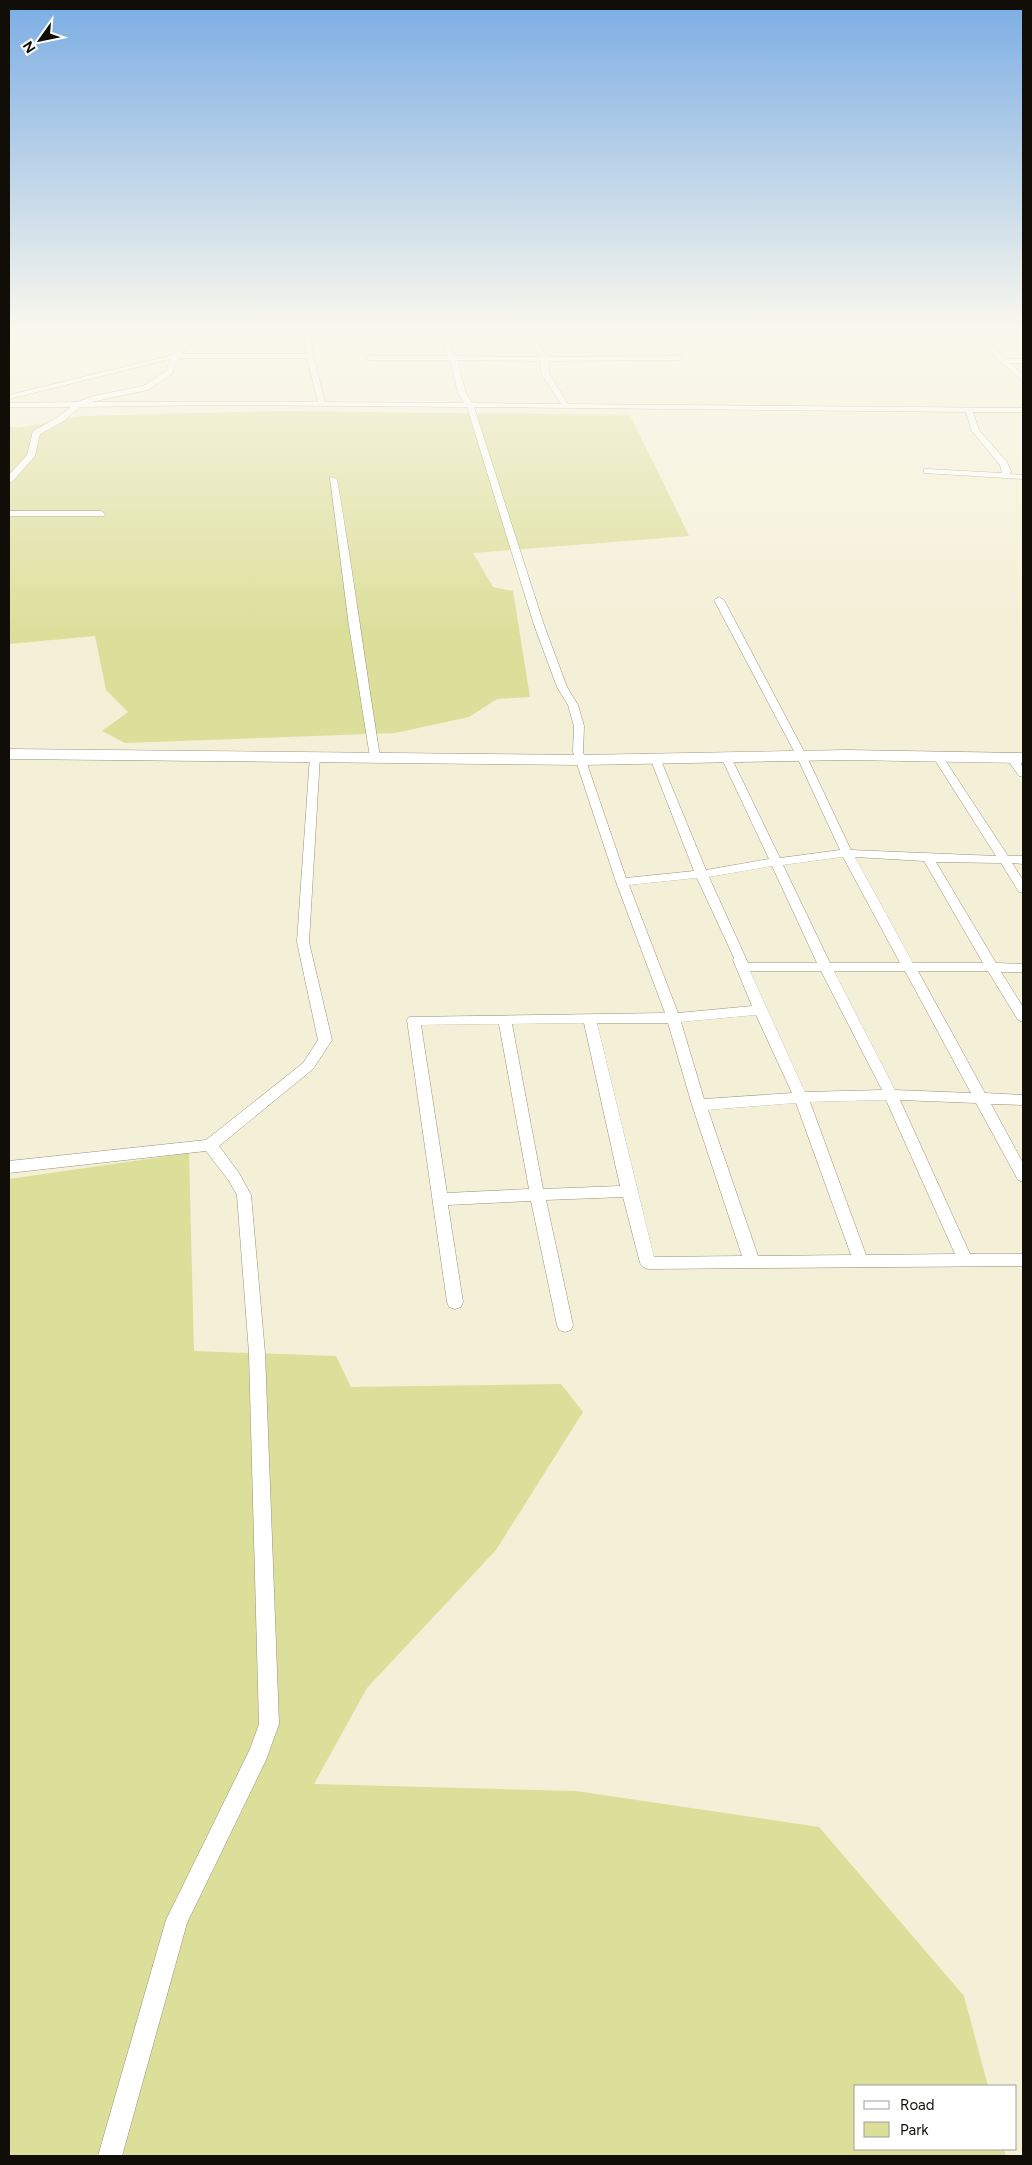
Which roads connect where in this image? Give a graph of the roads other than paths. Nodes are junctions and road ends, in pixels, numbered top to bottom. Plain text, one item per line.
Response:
1 (38, 432) edge
2 (478, 432) edge
3 (977, 432) edge
4 (927, 472) dead end
5 (1005, 476) junction
6 (1023, 477) edge
7 (333, 479) dead end
8 (9, 480) edge
9 (9, 514) edge
10 (101, 514) dead end
11 (719, 600) dead end
12 (9, 754) edge
13 (314, 756) junction
14 (375, 757) junction
15 (726, 757) junction
16 (802, 757) junction
17 (938, 757) junction
18 (656, 758) junction
19 (1018, 758) edge
20 (582, 760) junction
21 (1023, 774) edge
22 (847, 853) junction
23 (928, 858) junction
24 (1003, 860) junction
25 (1023, 860) edge
26 (776, 862) junction
27 (702, 874) junction
28 (622, 882) junction
29 (1023, 889) edge
30 (825, 966) junction
31 (910, 967) junction
32 (992, 967) junction
33 (1023, 968) edge
34 (760, 1010) junction
35 (1023, 1017) edge
36 (589, 1018) junction
37 (673, 1018) junction
38 (505, 1019) junction
39 (891, 1095) junction
40 (801, 1097) junction
41 (981, 1098) junction
42 (1023, 1100) edge
43 (699, 1105) junction
44 (210, 1145) junction
45 (9, 1167) edge
46 (1023, 1176) edge
47 (629, 1191) junction
48 (537, 1194) junction
49 (440, 1199) junction
50 (965, 1260) junction
51 (1023, 1260) edge
52 (752, 1262) junction
53 (861, 1262) junction
54 (455, 1302) dead end
55 (565, 1325) dead end
56 (110, 2156) edge

1 - 8 street
2 - 20 street
3 - 5 street
4 - 5 street
5 - 6 street
7 - 14 street
9 - 10 street
11 - 16 street
12 - 13 street
13 - 14 street
13 - 44 street
14 - 20 street
15 - 16 street
15 - 18 street
15 - 26 street
16 - 17 street
16 - 22 street
17 - 19 street
17 - 24 street
18 - 20 street
18 - 27 street
19 - 21 street
20 - 28 street
22 - 23 street
22 - 26 street
22 - 31 street
23 - 24 street
23 - 32 street
24 - 25 street
24 - 29 street
26 - 27 street
26 - 30 street
27 - 28 street
27 - 30 street
27 - 34 street
28 - 37 street
30 - 31 street
30 - 39 street
31 - 32 street
31 - 41 street
32 - 33 street
32 - 35 street
34 - 37 street
34 - 40 street
36 - 37 street
36 - 38 street
36 - 47 street
37 - 43 street
38 - 48 street
38 - 49 street
39 - 40 street
39 - 41 street
39 - 50 street
40 - 43 street
40 - 53 street
41 - 42 street
41 - 46 street
43 - 52 street
44 - 45 street
44 - 56 street
47 - 48 street
47 - 52 street
48 - 49 street
48 - 55 street
49 - 54 street
50 - 51 street
50 - 53 street
52 - 53 street

